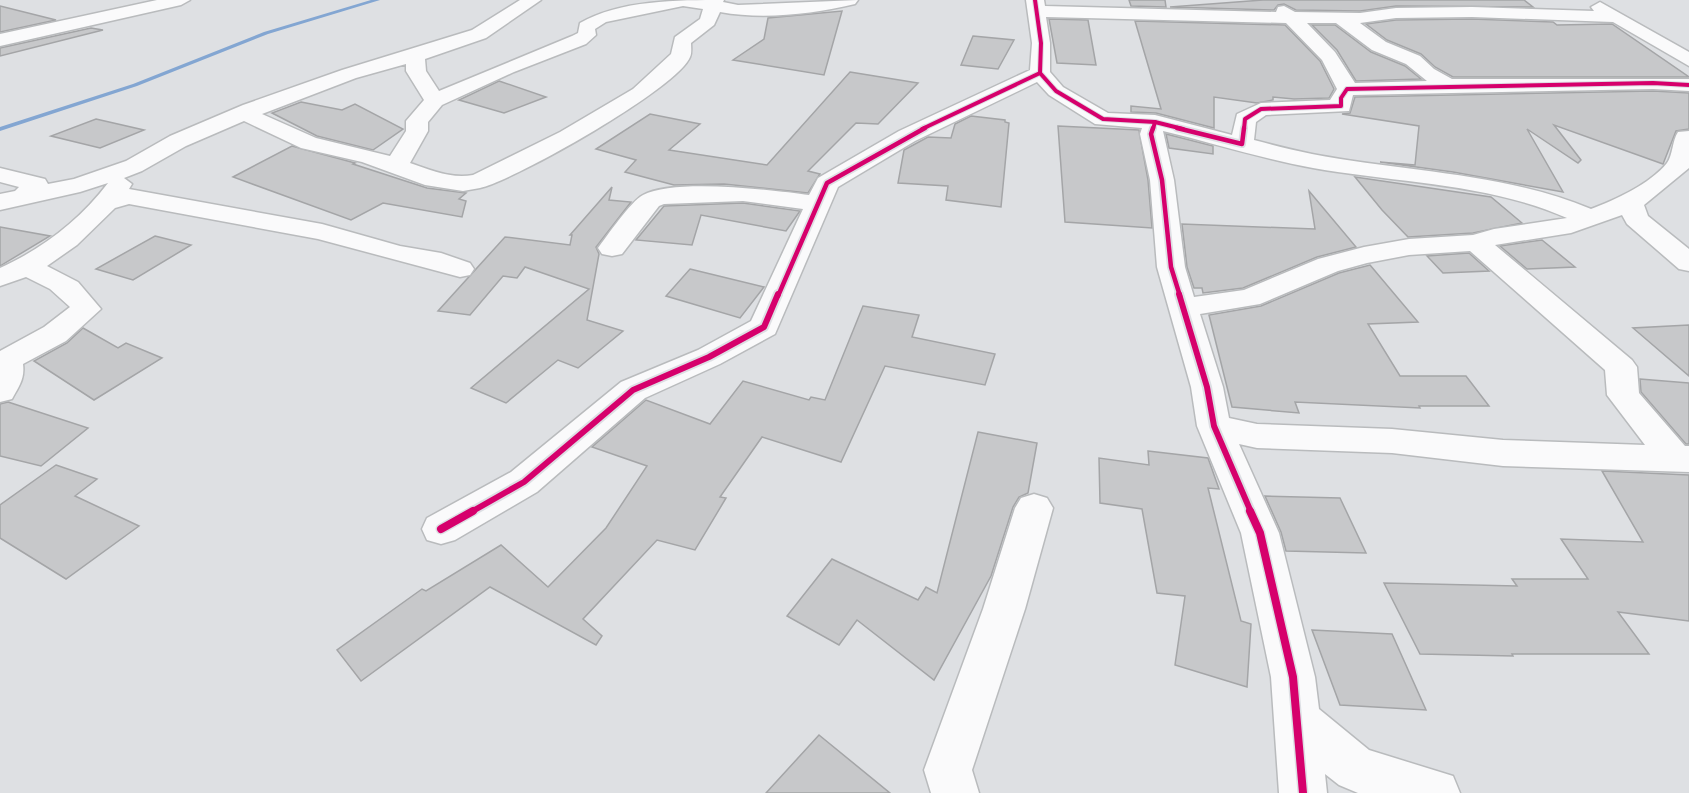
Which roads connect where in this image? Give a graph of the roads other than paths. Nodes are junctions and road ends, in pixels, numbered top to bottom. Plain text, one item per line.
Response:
1 (181, 0) edge
2 (532, 0) edge
3 (849, 0) edge
4 (1169, 0) edge
5 (1273, 0) edge
6 (1588, 0) edge
7 (683, 1) edge
8 (713, 3) edge
9 (1036, 6) edge
10 (1182, 16) junction
11 (1290, 17) junction
12 (1618, 17) junction
13 (1339, 18) junction
14 (0, 40) edge
15 (416, 55) junction
16 (1689, 60) edge
17 (1040, 73) junction
18 (1689, 85) edge
19 (1466, 87) junction
20 (1347, 89) junction
21 (435, 101) junction
22 (251, 110) junction
23 (1155, 122) junction
24 (1686, 137) dead end
25 (1242, 144) junction
26 (134, 166) junction
27 (396, 166) junction
28 (0, 175) edge
29 (10, 199) edge
30 (108, 202) junction
31 (816, 203) junction
32 (1631, 203) junction
33 (1590, 218) junction
34 (1476, 243) junction
35 (612, 248) dead end
36 (1689, 263) edge
37 (460, 269) dead end
38 (13, 273) edge
39 (1183, 307) junction
40 (0, 391) edge
41 (1214, 426) junction
42 (1683, 459) edge
43 (1034, 508) dead end
44 (441, 529) dead end
45 (1297, 720) junction
46 (955, 793) edge
47 (1303, 793) edge
48 (1436, 793) edge

1 - 14 street
2 - 15 street
3 - 8 street
4 - 10 street
5 - 11 street
6 - 12 street
7 - 8 street
7 - 21 street
8 - 27 street
9 - 10 street
9 - 17 street
10 - 11 street
11 - 13 street
11 - 20 street
12 - 13 street
12 - 16 street
13 - 19 street
15 - 21 street
15 - 22 street
17 - 23 street
17 - 31 street
18 - 19 street
19 - 20 street
20 - 25 street
21 - 27 street
22 - 26 street
22 - 27 street
23 - 25 street
23 - 39 street
24 - 32 street
25 - 33 street
26 - 29 street
26 - 30 street
28 - 29 street
30 - 37 street
30 - 38 street
31 - 35 street
31 - 44 street
32 - 33 street
32 - 36 street
33 - 34 street
34 - 39 street
34 - 42 street
38 - 40 street
39 - 41 street
41 - 42 street
41 - 45 street
43 - 46 street
45 - 47 street
45 - 48 street

